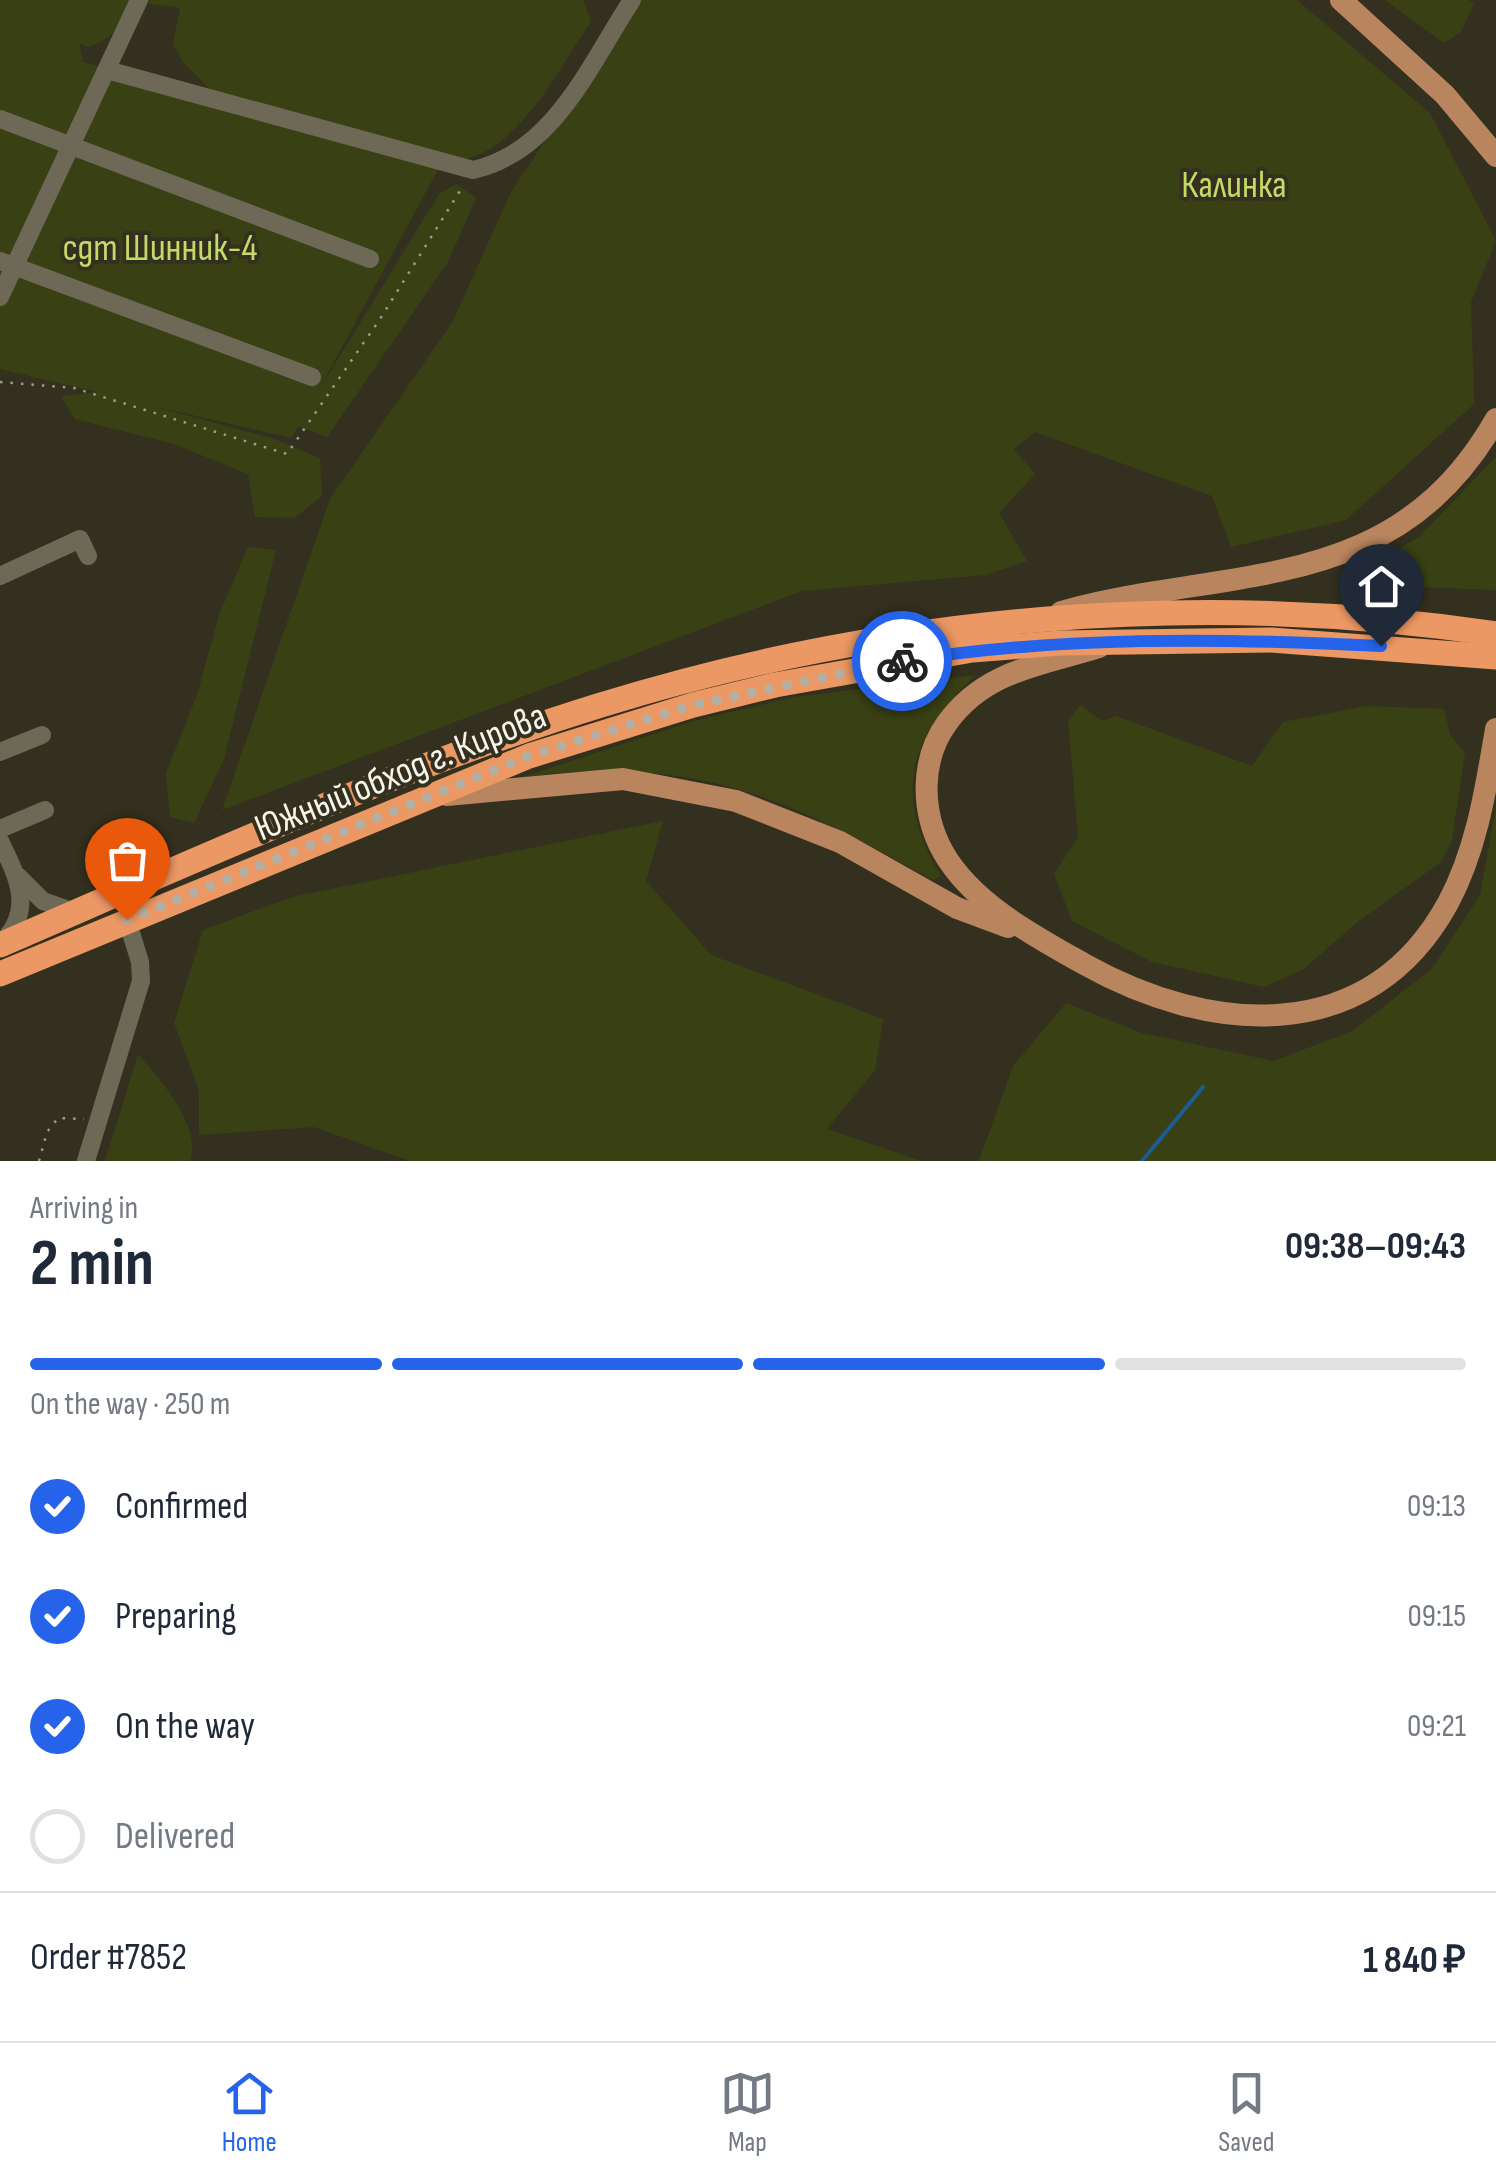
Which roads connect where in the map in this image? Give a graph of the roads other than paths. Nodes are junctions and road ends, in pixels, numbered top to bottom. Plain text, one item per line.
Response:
1 (139, 0) edge
2 (632, 0) edge
3 (1340, 0) edge
4 (107, 70) junction
5 (1444, 94) junction
6 (0, 119) edge
7 (1496, 134) edge
8 (73, 147) junction
9 (1496, 156) edge
10 (370, 259) dead end
11 (7, 264) edge
12 (0, 297) edge
13 (312, 377) dead end
14 (1496, 419) edge
15 (88, 556) dead end
16 (0, 576) edge
17 (1036, 619) junction
18 (1496, 634) edge
19 (1456, 640) junction
20 (1112, 643) junction
21 (1496, 658) edge
22 (1496, 728) edge
23 (42, 734) dead end
24 (0, 752) edge
25 (428, 798) junction
26 (46, 810) dead end
27 (0, 829) edge
28 (0, 841) edge
29 (14, 872) junction
30 (75, 913) junction
31 (127, 920) junction
32 (1040, 939) junction
33 (0, 945) edge
34 (0, 974) edge
35 (86, 1161) edge

1 - 4 street
2 - 4 street
3 - 5 main road
4 - 8 street
5 - 7 main road
5 - 9 main road
6 - 8 street
8 - 10 street
8 - 11 street
11 - 12 street
11 - 13 street
14 - 17 main road
15 - 16 street
17 - 19 highway, Южный обход г. Кирова
17 - 30 highway, Южный обход г. Кирова
18 - 19 highway, Южный обход г. Кирова
19 - 20 highway, Южный обход г. Кирова
19 - 21 highway, Южный обход г. Кирова
20 - 25 highway, Южный обход г. Кирова
20 - 32 main road
22 - 32 main road
23 - 24 street
25 - 31 highway, Южный обход г. Кирова
25 - 32 main road
26 - 27 street
28 - 29 street
29 - 30 street
29 - 33 street
30 - 33 highway, Южный обход г. Кирова
31 - 34 highway, Южный обход г. Кирова
31 - 35 street

